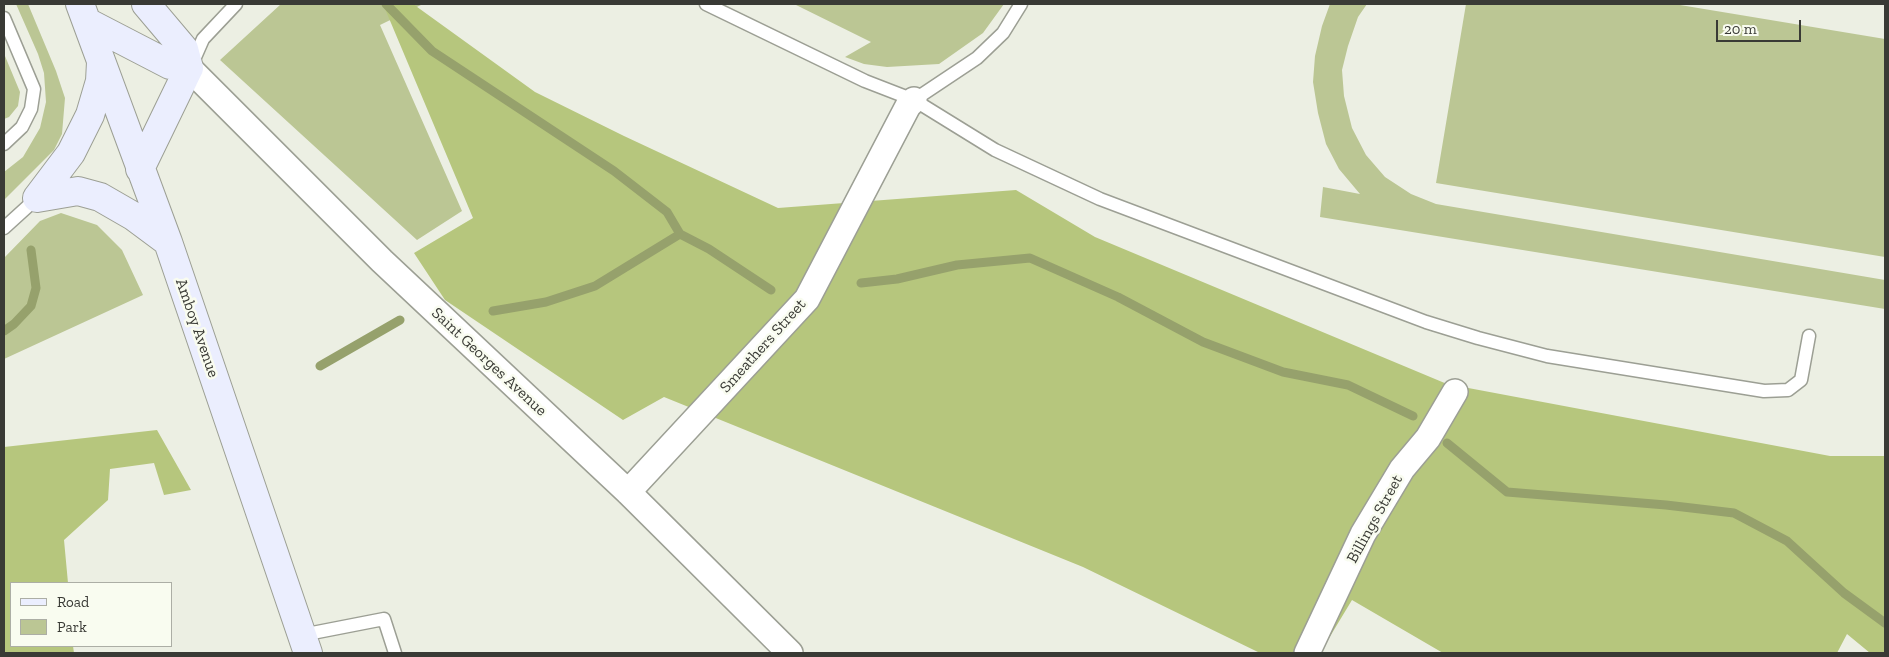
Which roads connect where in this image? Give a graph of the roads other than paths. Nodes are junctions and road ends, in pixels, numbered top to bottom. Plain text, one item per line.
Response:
1 (146, 4) edge
2 (236, 4) edge
3 (706, 4) edge
4 (1021, 4) edge
5 (84, 13) edge
6 (4, 18) edge
7 (101, 60) junction
8 (190, 68) junction
9 (914, 100) junction
10 (4, 144) edge
11 (140, 169) junction
12 (37, 198) junction
13 (4, 228) edge
14 (168, 242) junction
15 (1809, 336) dead end
16 (1455, 392) dead end
17 (628, 492) junction
18 (305, 644) edge
19 (395, 653) edge
20 (790, 653) edge
21 (1307, 653) edge

1 - 8 main road
2 - 8 lane
3 - 9 lane
4 - 9 lane
5 - 7 main road, Amboy Avenue
5 - 8 main road
6 - 10 lane
7 - 11 main road, Amboy Avenue
7 - 12 main road
8 - 11 main road
8 - 17 street, Saint Georges Avenue
9 - 15 lane
9 - 17 street, Smeathers Street
11 - 14 main road, Amboy Avenue
12 - 13 lane
12 - 14 main road
14 - 18 main road, Amboy Avenue
16 - 21 street, Billings Street
17 - 20 street, Saint Georges Avenue
18 - 19 lane

